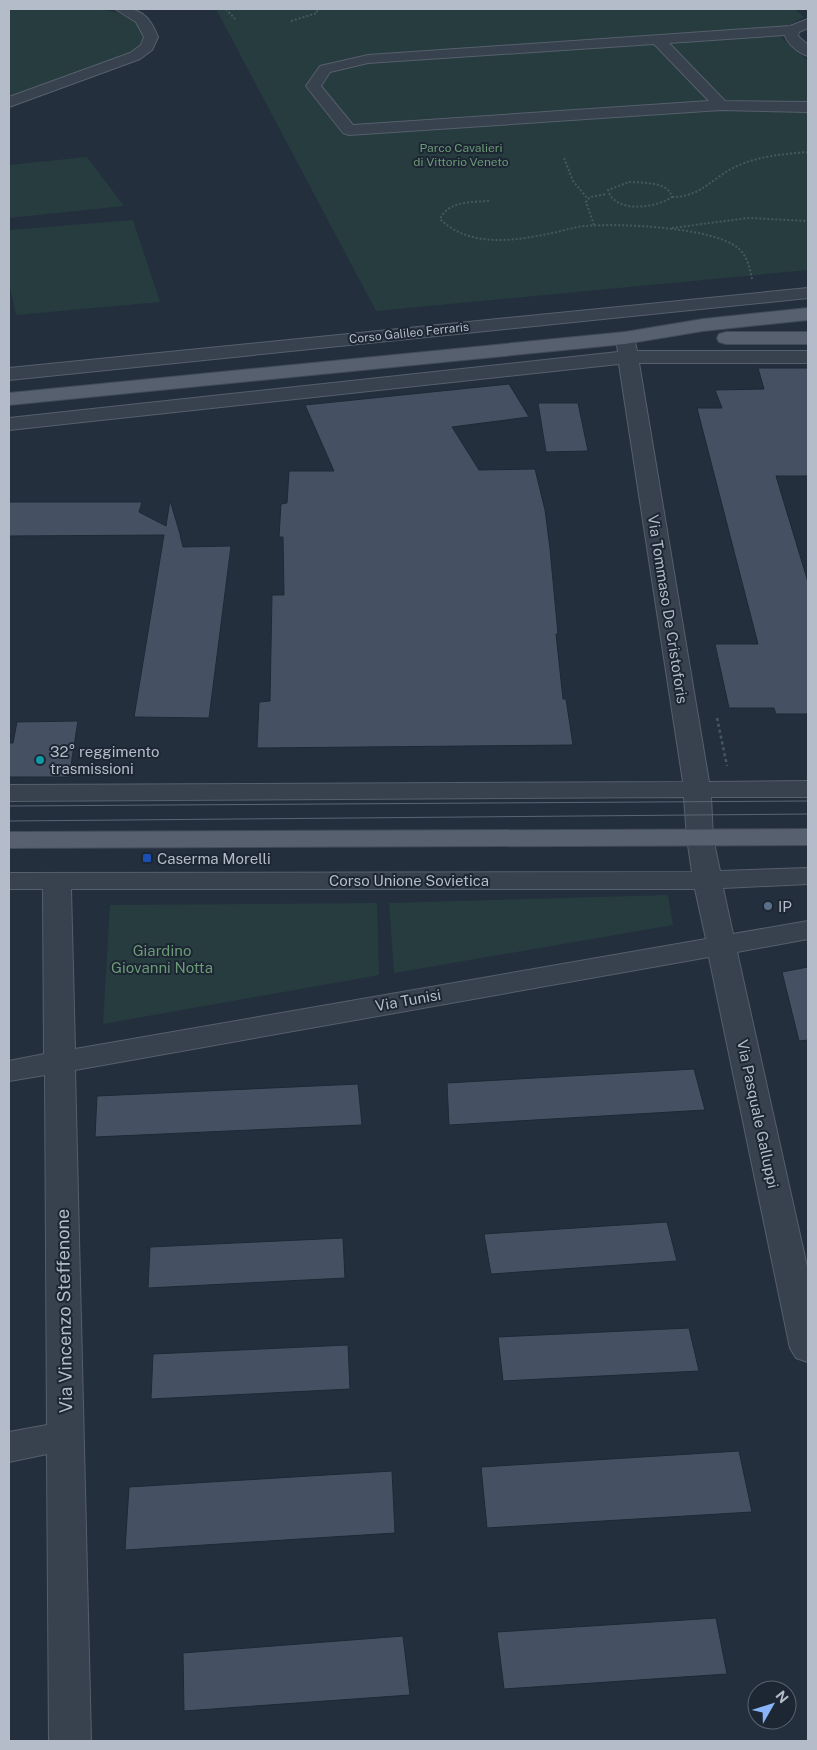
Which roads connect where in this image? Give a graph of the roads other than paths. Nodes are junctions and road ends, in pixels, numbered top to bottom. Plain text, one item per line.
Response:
1 (122, 9) edge
2 (808, 23) edge
3 (793, 30) junction
4 (657, 39) junction
5 (808, 52) edge
6 (9, 102) edge
7 (721, 105) junction
8 (808, 107) edge
9 (808, 293) edge
10 (808, 314) edge
11 (808, 338) edge
12 (627, 348) junction
13 (808, 357) edge
14 (9, 374) edge
15 (255, 374) junction
16 (266, 398) junction
17 (9, 399) edge
18 (9, 424) edge
19 (696, 789) junction
20 (808, 789) edge
21 (9, 793) edge
22 (808, 837) edge
23 (700, 838) junction
24 (9, 840) edge
25 (808, 876) edge
26 (708, 880) junction
27 (9, 881) edge
28 (57, 881) junction
29 (808, 930) edge
30 (722, 945) junction
31 (60, 1061) junction
32 (9, 1071) edge
33 (805, 1313) edge
34 (808, 1348) edge
35 (66, 1436) junction
36 (9, 1447) edge
37 (70, 1741) edge

1 - 6 street
2 - 3 street
3 - 4 street
3 - 5 street
4 - 7 street
4 - 7 street
7 - 8 street
9 - 14 street, Corso Galileo Ferraris
10 - 12 main road, Corso Galileo Ferraris
11 - 12 main road, Corso Galileo Ferraris
12 - 13 street, Corso Galileo Ferraris
12 - 15 main road, Corso Galileo Ferraris
12 - 16 street, Corso Galileo Ferraris
12 - 19 street, Via Tommaso De Cristoforis
15 - 16 street
15 - 17 main road, Corso Galileo Ferraris
16 - 18 street, Corso Galileo Ferraris
19 - 20 street
19 - 21 street
19 - 23 street, Via Tommaso De Cristoforis
22 - 23 main road
23 - 24 main road
23 - 26 street, Via Tommaso De Cristoforis
25 - 26 street, Corso Unione Sovietica
26 - 28 street, Corso Unione Sovietica
26 - 30 street, Via Pasquale Galluppi
27 - 28 street, Corso Unione Sovietica
28 - 31 street, Via Vincenzo Steffenone
29 - 30 street, Via Tunisi
30 - 31 street, Via Tunisi
30 - 33 street, Via Pasquale Galluppi
31 - 32 street, Via Tunisi
31 - 35 street, Via Vincenzo Steffenone
33 - 34 street, Via Pasquale Galluppi
35 - 36 street
35 - 37 street, Via Vincenzo Steffenone

